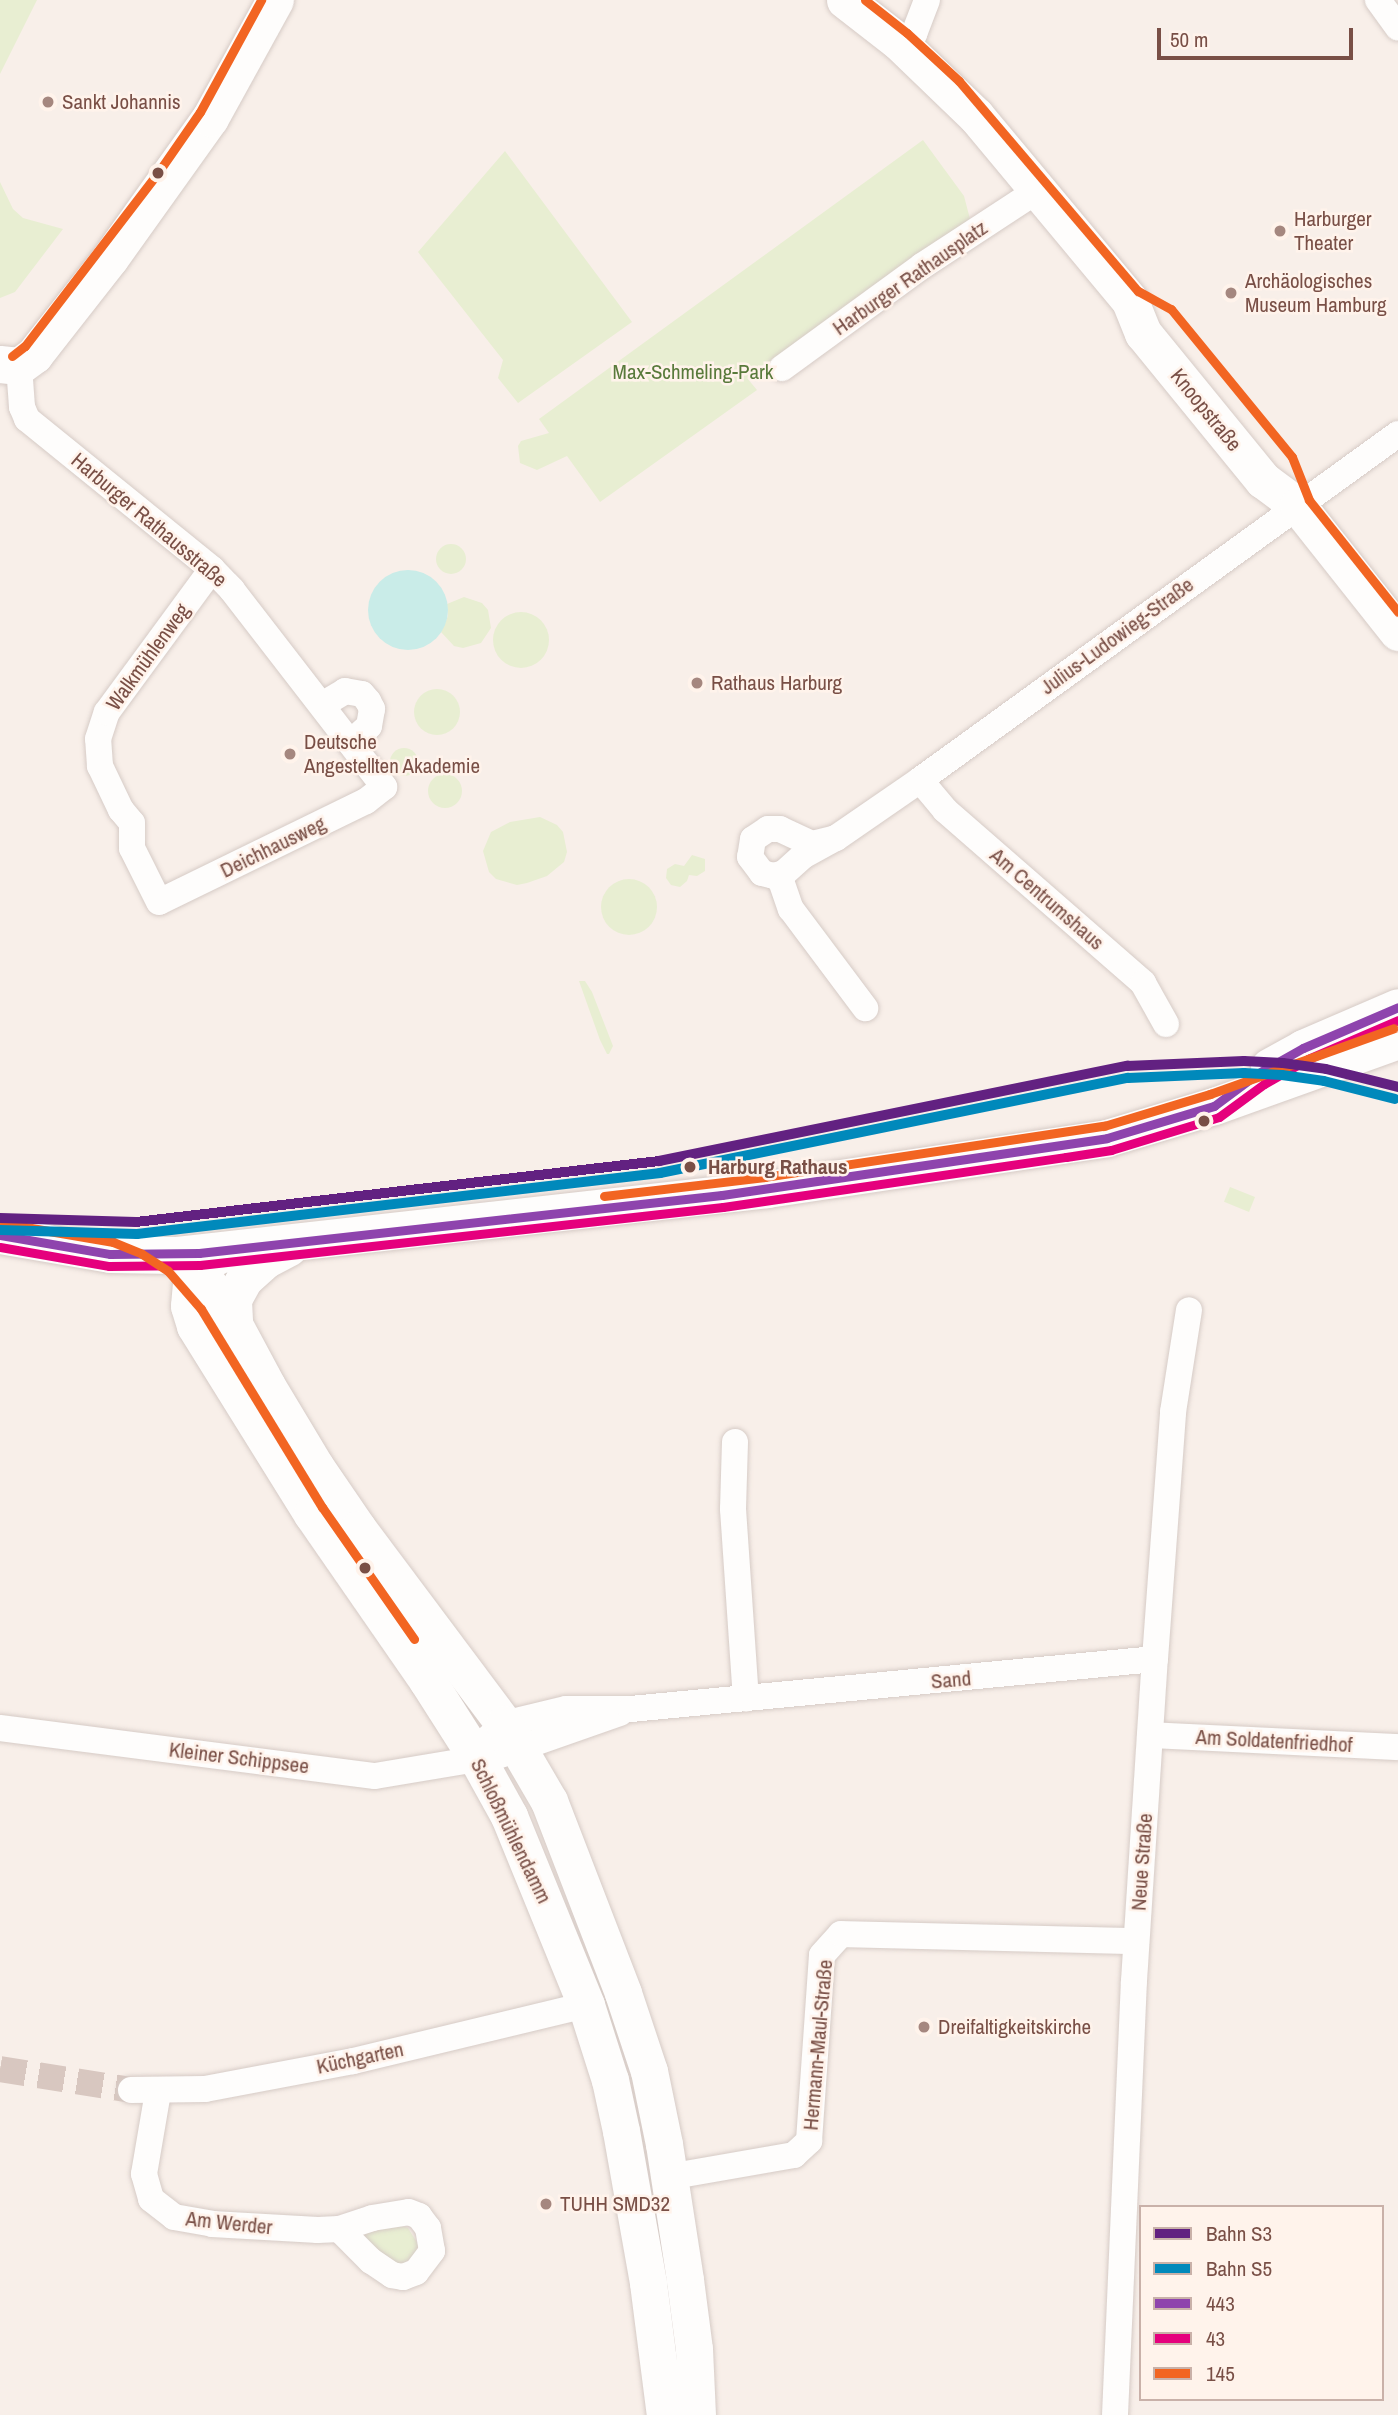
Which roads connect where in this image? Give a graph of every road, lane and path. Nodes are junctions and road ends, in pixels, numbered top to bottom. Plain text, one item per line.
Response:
1 (275, 0) edge
2 (845, 0) edge
3 (927, 0) edge
4 (1378, 0) edge
5 (1398, 28) edge
6 (905, 48) junction
7 (1038, 190) junction
8 (9, 365) edge
9 (782, 368) dead end
10 (1398, 434) edge
11 (1298, 506) junction
12 (212, 569) junction
13 (1398, 632) edge
14 (322, 705) junction
15 (350, 743) junction
16 (920, 780) junction
17 (384, 787) joint
18 (836, 838) junction
19 (779, 875) junction
20 (159, 902) joint
21 (1398, 1007) edge
22 (865, 1009) dead end
23 (1166, 1024) dead end
24 (1387, 1051) edge
25 (1214, 1105) junction
26 (0, 1236) edge
27 (296, 1243) junction
28 (110, 1254) junction
29 (188, 1263) junction
30 (1189, 1310) dead end
31 (191, 1316) junction
32 (234, 1320) junction
33 (735, 1442) dead end
34 (1155, 1659) junction
35 (747, 1699) junction
36 (0, 1728) edge
37 (1150, 1735) junction
38 (512, 1737) junction
39 (1398, 1747) edge
40 (478, 1760) junction
41 (1136, 1941) junction
42 (623, 1993) junction
43 (586, 2006) junction
44 (131, 2090) tunnel mouth
45 (158, 2092) junction
46 (668, 2177) junction
47 (631, 2183) junction
48 (339, 2229) dead end
49 (665, 2415) edge
50 (697, 2415) edge
51 (1115, 2415) edge

1 - 8 main road
2 - 6 main road, Knoopstraße
3 - 6 street
4 - 5 street
6 - 7 main road, Knoopstraße
7 - 9 street, Harburger Rathausplatz
7 - 11 main road, Knoopstraße
8 - 12 street, Harburger Rathausstraße
10 - 11 street, Julius-Ludowieg-Straße
11 - 13 main road, Knoopstraße
11 - 16 street, Julius-Ludowieg-Straße
12 - 14 street, Harburger Rathausstraße
12 - 20 street, Walkmühlenweg
14 - 15 street, Harburger Rathausstraße
14 - 15 street
15 - 17 street, Harburger Rathausstraße
16 - 18 street, Julius-Ludowieg-Straße
16 - 23 street, Am Centrumshaus
17 - 20 street, Deichhausweg
18 - 19 street, Julius-Ludowieg-Straße
18 - 19 street
19 - 22 street
21 - 25 main road
24 - 25 main road
25 - 27 main road
26 - 28 main road
27 - 29 main road
27 - 32 main road
28 - 29 main road
28 - 31 main road, Schloßmühlendamm
29 - 31 main road, Schloßmühlendamm
29 - 32 main road, Schloßmühlendamm
30 - 34 street, Neue Straße
31 - 40 main road, Schloßmühlendamm
32 - 38 main road, Schloßmühlendamm
33 - 35 street
34 - 35 street, Sand
34 - 37 street, Neue Straße
35 - 38 street, Sand
36 - 40 street, Kleiner Schippsee
37 - 39 street, Am Soldatenfriedhof
37 - 41 street, Neue Straße
38 - 40 street, Sand
38 - 42 main road, Schloßmühlendamm
40 - 43 main road, Schloßmühlendamm
41 - 46 street, Hermann-Maul-Straße
41 - 51 street, Neue Straße
42 - 43 main road
42 - 46 main road, Schloßmühlendamm
43 - 45 street, Küchgarten
43 - 47 main road, Schloßmühlendamm
44 - 45 street, Küchgarten
45 - 48 street, Am Werder
46 - 47 main road
46 - 50 main road, Schloßmühlendamm
47 - 49 main road, Schloßmühlendamm

